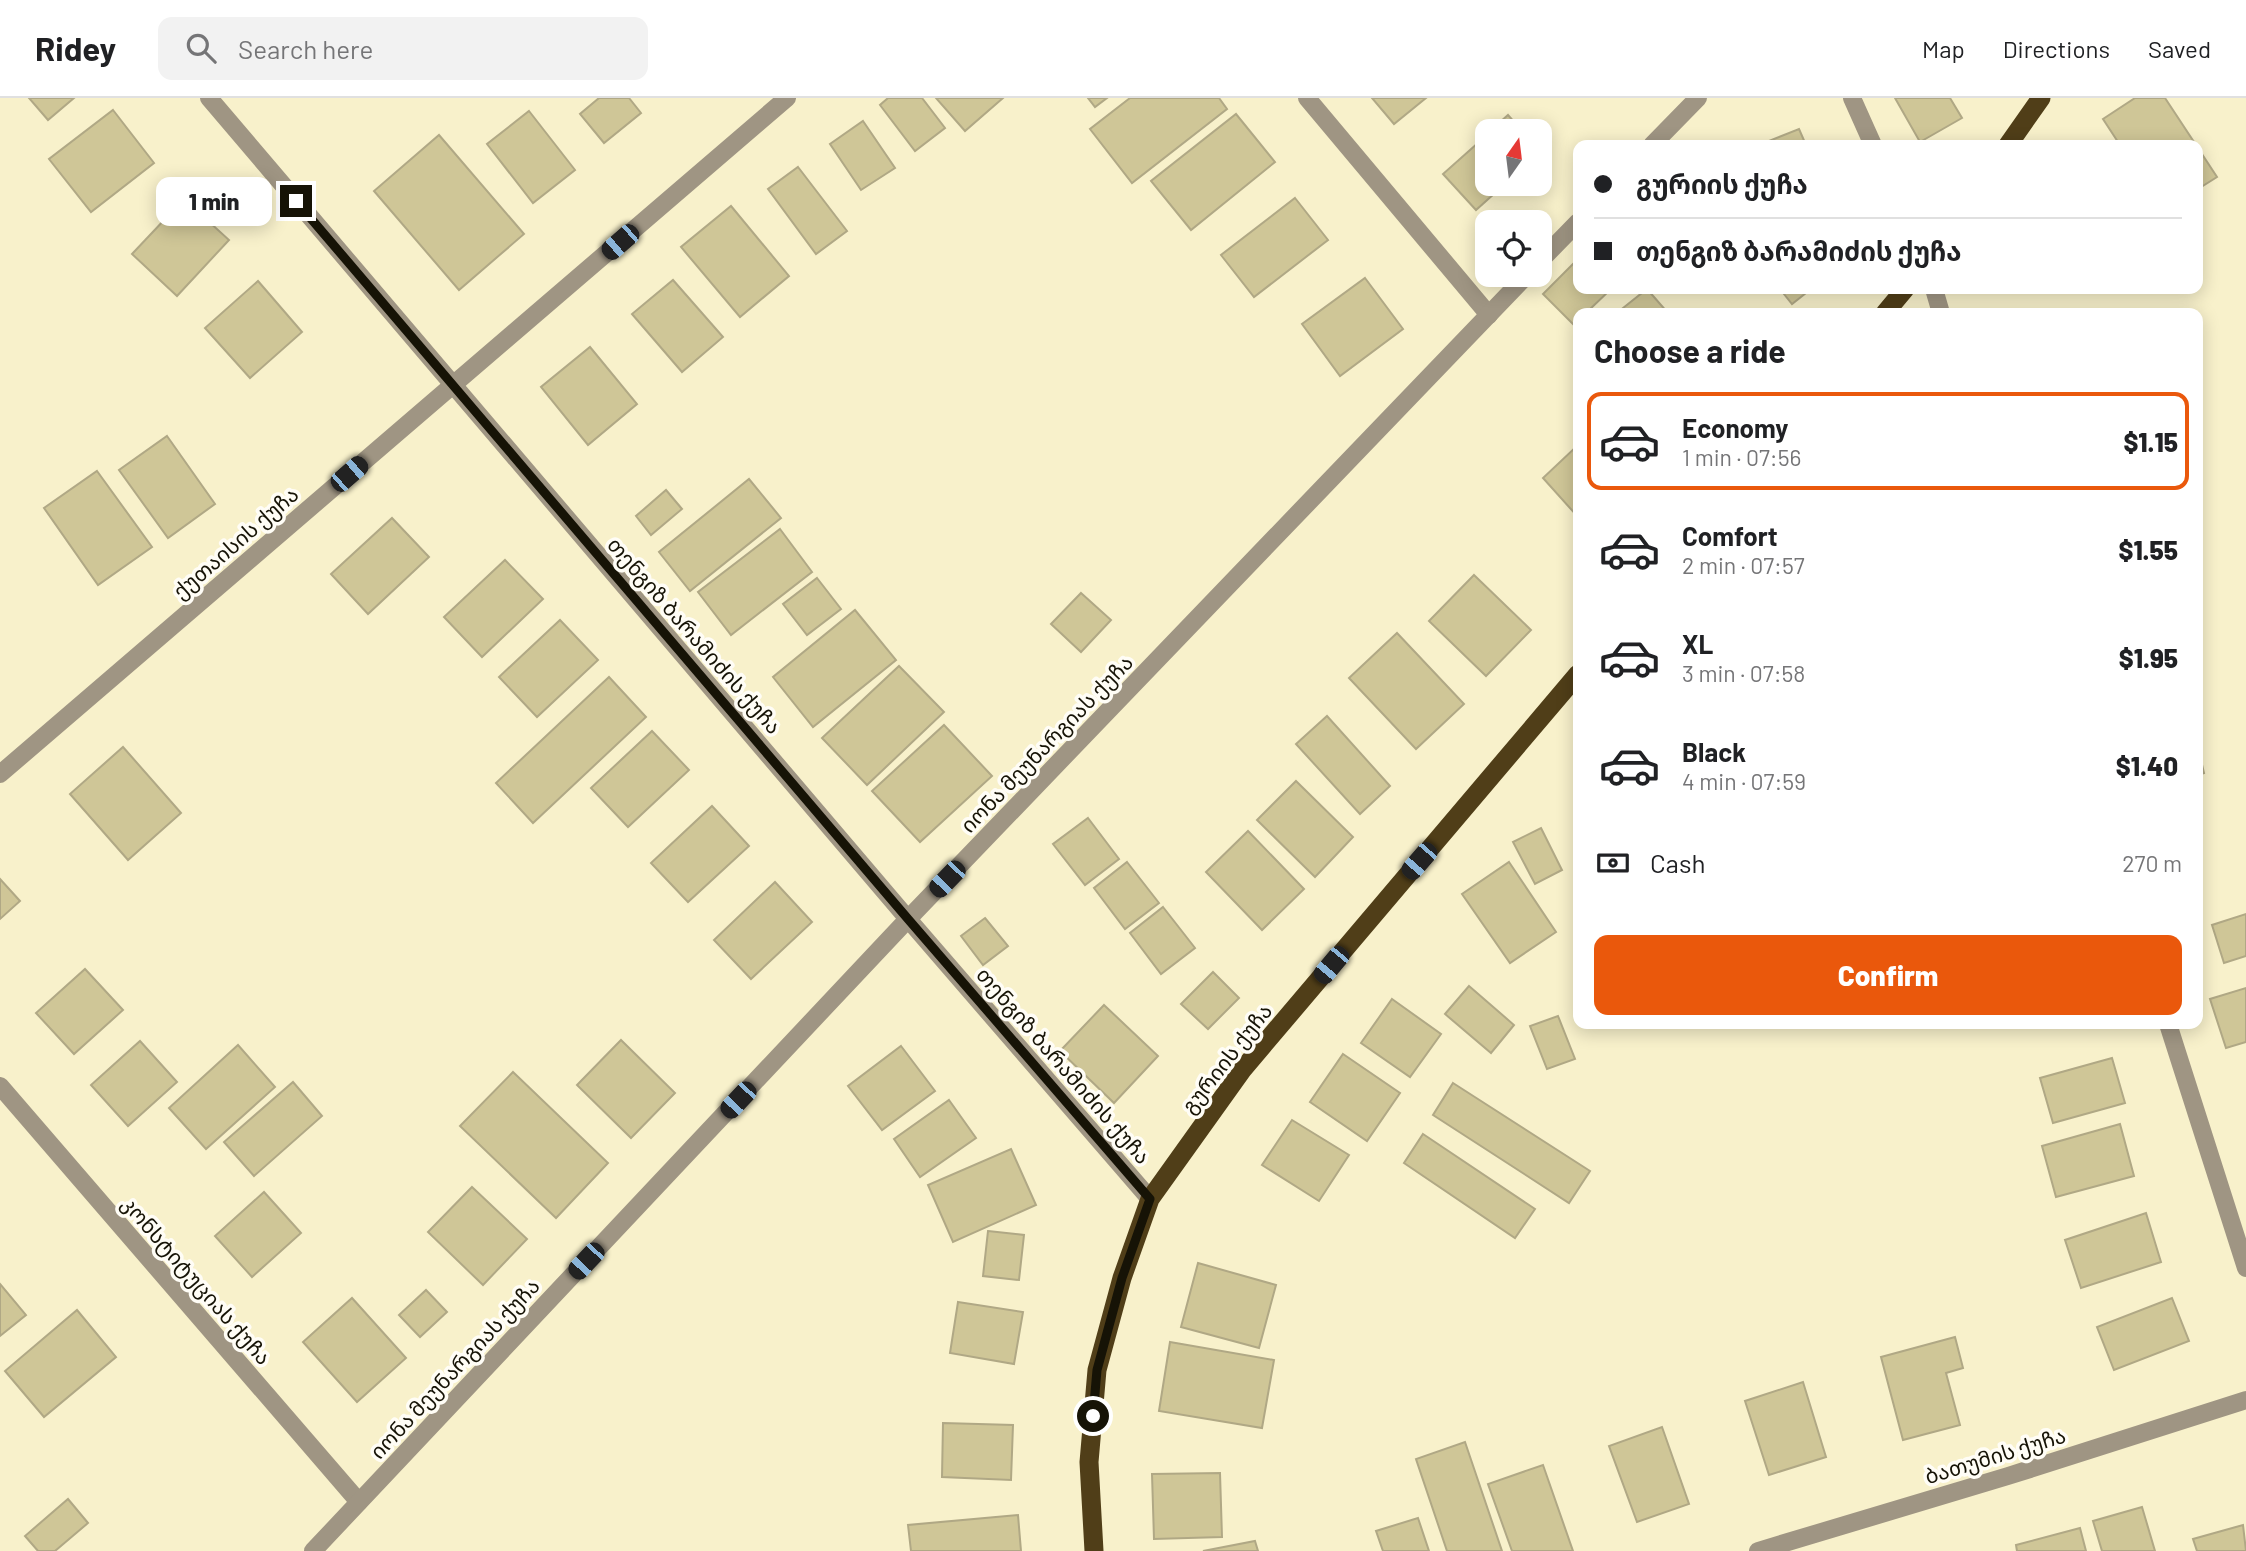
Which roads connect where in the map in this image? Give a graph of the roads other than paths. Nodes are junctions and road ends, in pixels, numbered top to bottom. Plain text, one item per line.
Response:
1 (209, 98) edge
2 (787, 98) edge
3 (1307, 98) edge
4 (1698, 98) edge
5 (1852, 98) edge
6 (2041, 98) edge
7 (1658, 140) edge
8 (1871, 140) edge
9 (2012, 140) edge
10 (1573, 227) edge
11 (1552, 249) edge
12 (1515, 287) edge
13 (1901, 294) edge
14 (1889, 308) edge
15 (1489, 314) junction
16 (452, 385) junction
17 (1573, 680) edge
18 (0, 774) edge
19 (908, 919) junction
20 (2170, 1029) edge
21 (0, 1086) edge
22 (1150, 1199) junction
23 (2246, 1268) edge
24 (2246, 1400) edge
25 (359, 1502) junction
26 (313, 1551) edge
27 (1094, 1551) edge
28 (1758, 1551) edge

1 - 16 street, თენგიზ ბარამიძის ქუჩა
2 - 16 street, ქუთაისის ქუჩა
3 - 15 street
4 - 7 street
5 - 8 street
6 - 9 highway
10 - 11 street
12 - 15 street, იონა მეუნარგიას ქუჩა
13 - 14 highway
15 - 19 street, იონა მეუნარგიას ქუჩა
16 - 18 street, ქუთაისის ქუჩა
16 - 19 street, თენგიზ ბარამიძის ქუჩა
17 - 22 highway, გურიის ქუჩა
19 - 22 street, თენგიზ ბარამიძის ქუჩა
19 - 25 street, იონა მეუნარგიას ქუჩა
20 - 23 street
21 - 25 street, კონსტიტუციას ქუჩა
22 - 27 highway, გურიის ქუჩა
24 - 28 street, ბათუმის ქუჩა
25 - 26 street, იონა მეუნარგიას ქუჩა

